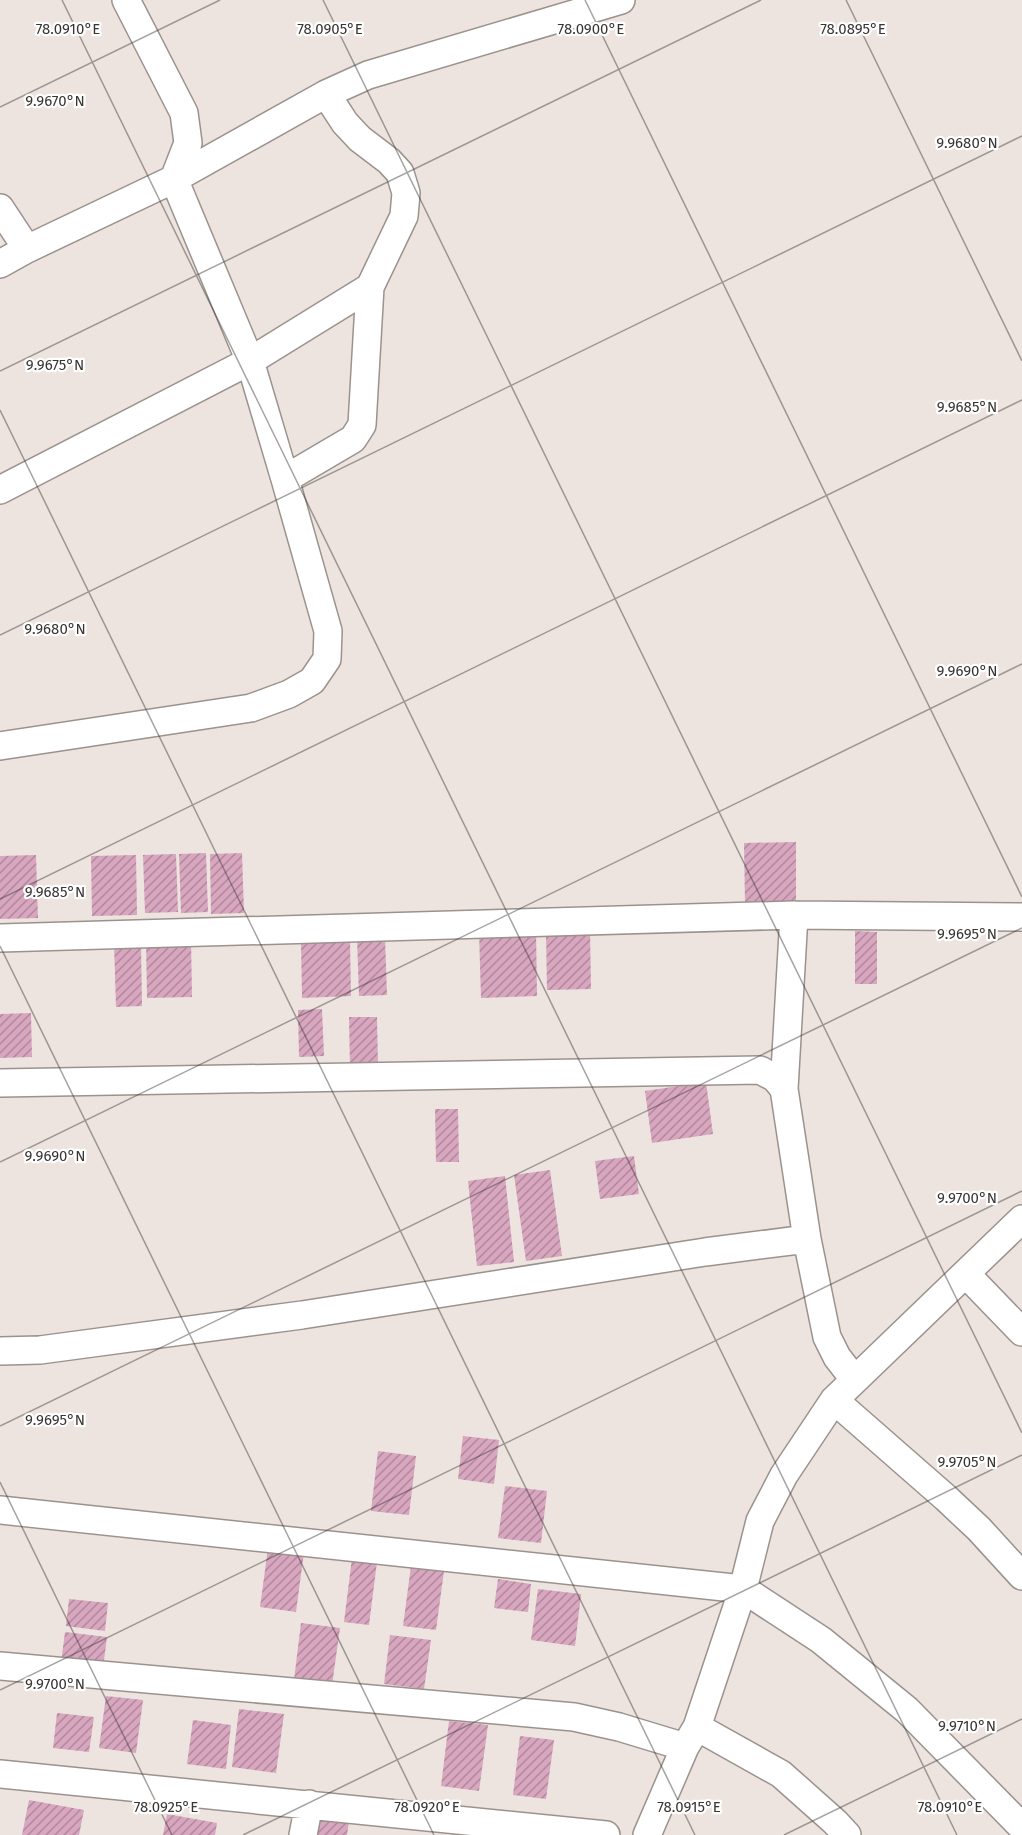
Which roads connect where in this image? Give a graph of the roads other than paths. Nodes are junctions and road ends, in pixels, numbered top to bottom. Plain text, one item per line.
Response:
1 (126, 0) edge
2 (621, 0) edge
3 (326, 94) junction
4 (174, 179) junction
5 (0, 208) edge
6 (27, 249) junction
7 (0, 264) edge
8 (370, 287) junction
9 (250, 361) junction
10 (285, 479) junction
11 (0, 490) edge
12 (0, 746) edge
13 (794, 915) junction
14 (1022, 917) edge
15 (0, 938) edge
16 (0, 1083) edge
17 (784, 1089) junction
18 (1022, 1219) edge
19 (807, 1239) junction
20 (966, 1274) junction
21 (1022, 1332) edge
22 (0, 1351) edge
23 (854, 1379) junction
24 (834, 1400) junction
25 (0, 1510) edge
26 (1022, 1576) edge
27 (743, 1589) junction
28 (0, 1666) edge
29 (691, 1737) junction
30 (0, 1774) edge
31 (309, 1804) junction
32 (1022, 1827) edge
33 (303, 1835) edge
34 (606, 1835) edge
35 (647, 1835) edge
36 (847, 1835) edge

1 - 4 street
2 - 3 street
3 - 4 street
3 - 8 street
4 - 6 street
4 - 9 street
5 - 6 street
6 - 7 street
8 - 9 street
8 - 10 street
9 - 10 street
9 - 11 street
10 - 12 street
13 - 14 street
13 - 15 street
13 - 17 street
16 - 17 street
17 - 19 street
18 - 20 street
19 - 22 street
19 - 23 street
20 - 21 street
20 - 23 street
23 - 24 street
24 - 26 street
24 - 27 street
25 - 27 street
27 - 29 street
27 - 32 street
28 - 29 street
29 - 35 street
29 - 36 street
30 - 31 street
31 - 33 street
31 - 34 street

